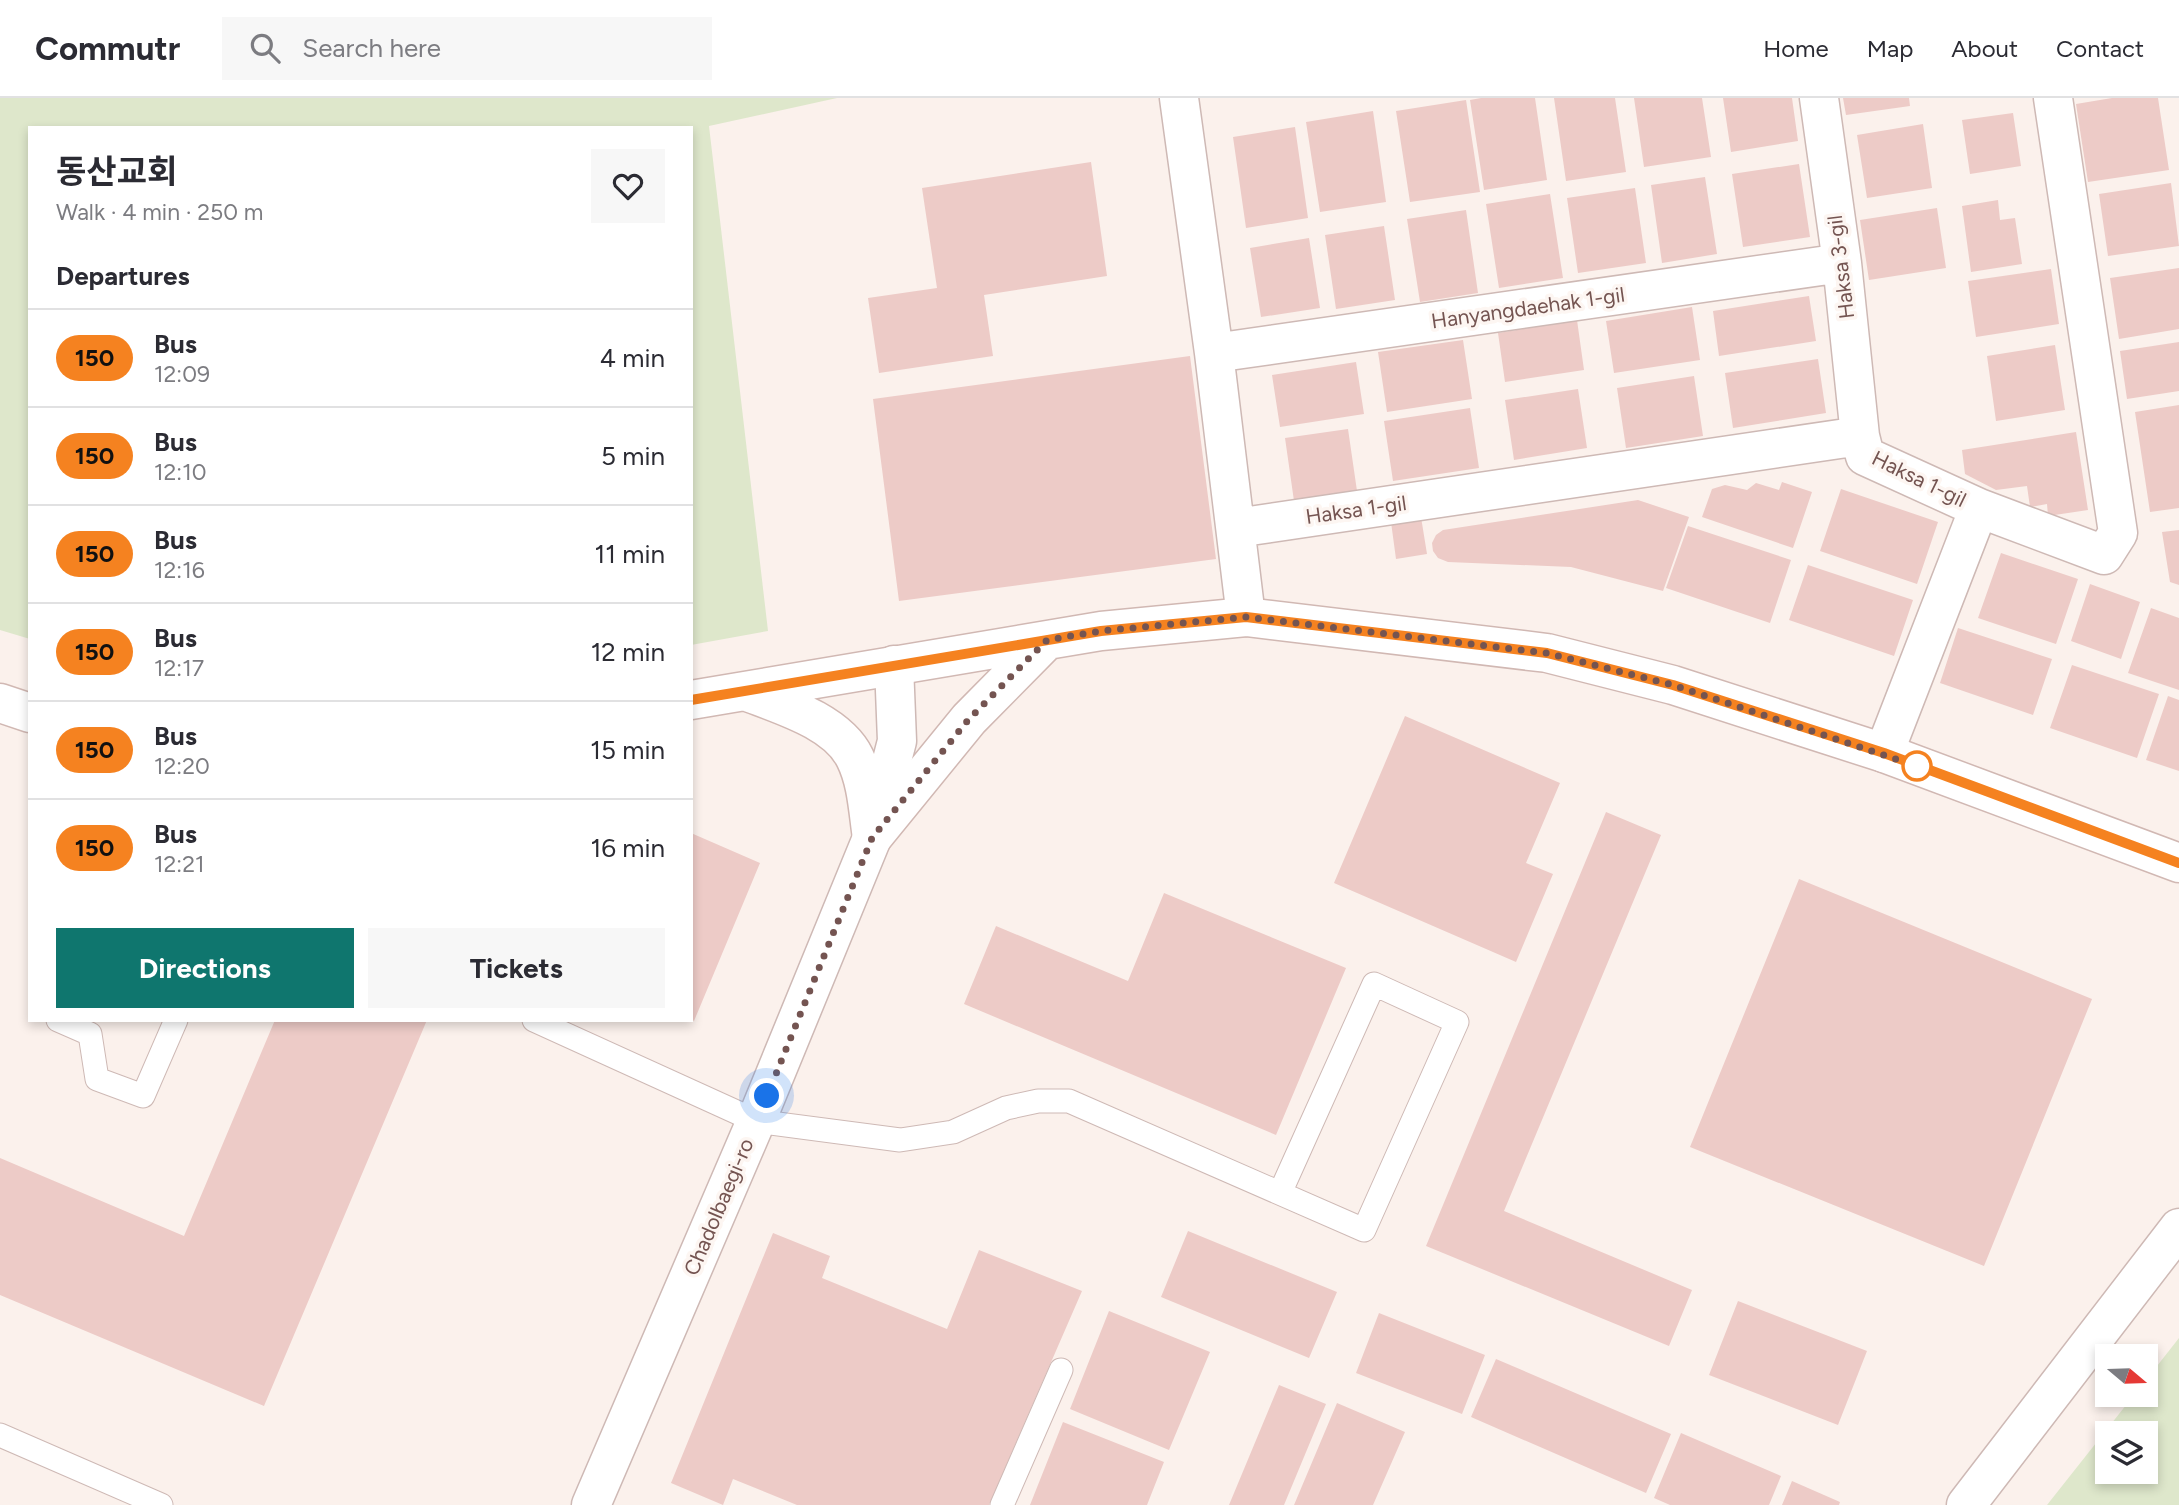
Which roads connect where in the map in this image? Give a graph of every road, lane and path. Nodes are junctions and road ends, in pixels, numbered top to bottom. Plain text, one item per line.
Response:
1 (1179, 98) edge
2 (1819, 98) edge
3 (2053, 98) edge
4 (1842, 263) junction
5 (1214, 353) junction
6 (1860, 436) junction
7 (1979, 508) junction
8 (1236, 528) junction
9 (1246, 617) junction
10 (1047, 640) junction
11 (894, 665) junction
12 (745, 691) junction
13 (693, 700) edge
14 (0, 703) edge
15 (28, 712) edge
16 (1884, 753) junction
17 (872, 838) junction
18 (2179, 863) edge
19 (63, 1022) edge
20 (175, 1022) edge
21 (538, 1022) edge
22 (756, 1121) junction
23 (1280, 1193) junction
24 (2179, 1228) edge
25 (1061, 1370) dead end
26 (0, 1435) edge
27 (161, 1505) edge
28 (591, 1505) edge
29 (1002, 1505) edge
30 (1966, 1505) edge

1 - 5 street
2 - 4 street, Haksa 3-gil
3 - 7 street, Haksa 1-gil
4 - 5 street, Hanyangdaehak 1-gil
4 - 6 street, Haksa 3-gil
5 - 8 street
6 - 7 street, Haksa 1-gil
6 - 8 street, Haksa 1-gil
7 - 16 street
8 - 9 street
9 - 10 street
9 - 16 street
10 - 11 street
10 - 17 street
11 - 12 street
11 - 17 street, Chadolbaegi-ro
12 - 13 street
12 - 17 street
14 - 15 street
16 - 18 street
17 - 22 street, Chadolbaegi-ro
19 - 20 lane
21 - 22 lane
22 - 23 lane
22 - 28 street, Chadolbaegi-ro
23 - 23 lane
24 - 30 street
25 - 29 lane
26 - 27 lane

